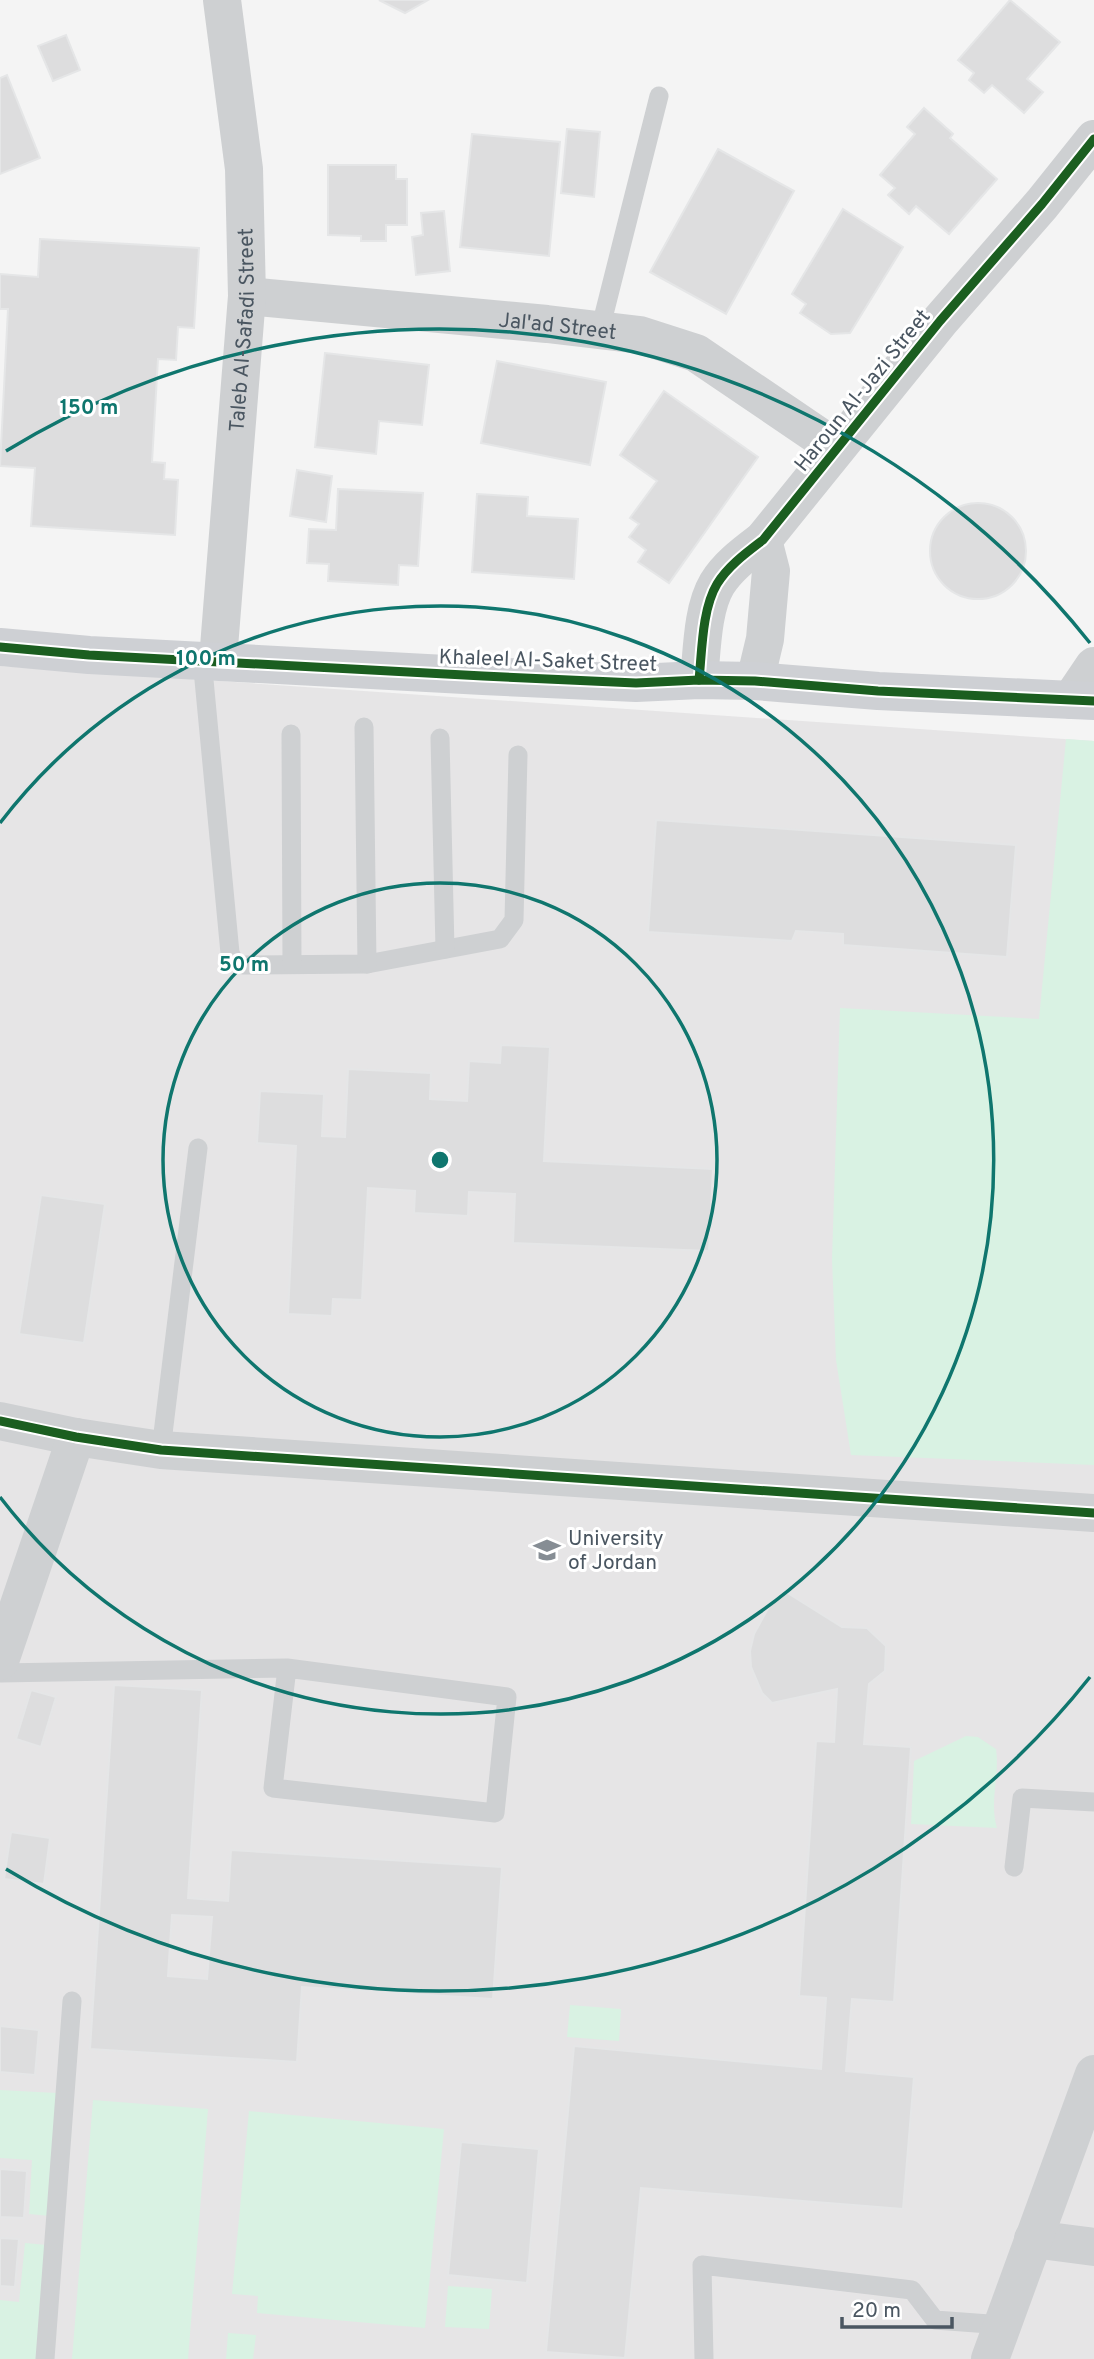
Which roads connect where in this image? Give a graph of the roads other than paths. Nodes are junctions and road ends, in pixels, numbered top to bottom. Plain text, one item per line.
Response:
1 (222, 0) edge
2 (659, 96) dead end
3 (1094, 139) edge
4 (247, 296) junction
5 (600, 330) junction
6 (836, 448) junction
7 (764, 540) junction
8 (0, 647) edge
9 (211, 660) junction
10 (1094, 666) edge
11 (699, 680) junction
12 (755, 681) junction
13 (1082, 701) edge
14 (364, 727) dead end
15 (291, 734) dead end
16 (440, 738) dead end
17 (518, 755) dead end
18 (445, 950) junction
19 (292, 964) junction
20 (367, 964) junction
21 (198, 1148) dead end
22 (0, 1420) edge
23 (76, 1437) junction
24 (161, 1450) junction
25 (1094, 1513) edge
26 (0, 1661) edge
27 (286, 1668) junction
28 (0, 1673) edge
29 (1094, 1802) edge
30 (1014, 1867) dead end
31 (72, 2001) dead end
32 (1094, 2074) edge
33 (1033, 2239) junction
34 (1094, 2247) edge
35 (997, 2342) edge
36 (45, 2359) edge
37 (704, 2359) edge

1 - 4 street, Taleb Al-Safadi Street
2 - 5 lane
3 - 6 street, Haroun Al-Jazi Street
4 - 5 street, Jal'ad Street
4 - 9 street, Taleb Al-Safadi Street
5 - 6 street, Jal'ad Street
6 - 7 street, Haroun Al-Jazi Street
7 - 11 street, Haroun Al-Jazi Street
7 - 12 street
8 - 9 street, Khaleel Al-Saket Street
9 - 11 street, Khaleel Al-Saket Street
9 - 19 lane
10 - 13 street
11 - 12 street, Khaleel Al-Saket Street
12 - 13 street, Khaleel Al-Saket Street
14 - 20 lane
15 - 19 lane
16 - 18 lane
17 - 18 lane
18 - 20 lane
19 - 20 lane
21 - 24 lane
22 - 23 street
23 - 24 street
23 - 26 street
24 - 25 street
27 - 27 lane
27 - 28 lane
29 - 30 lane
31 - 36 lane
32 - 33 street
33 - 34 street
33 - 35 street
35 - 37 lane

